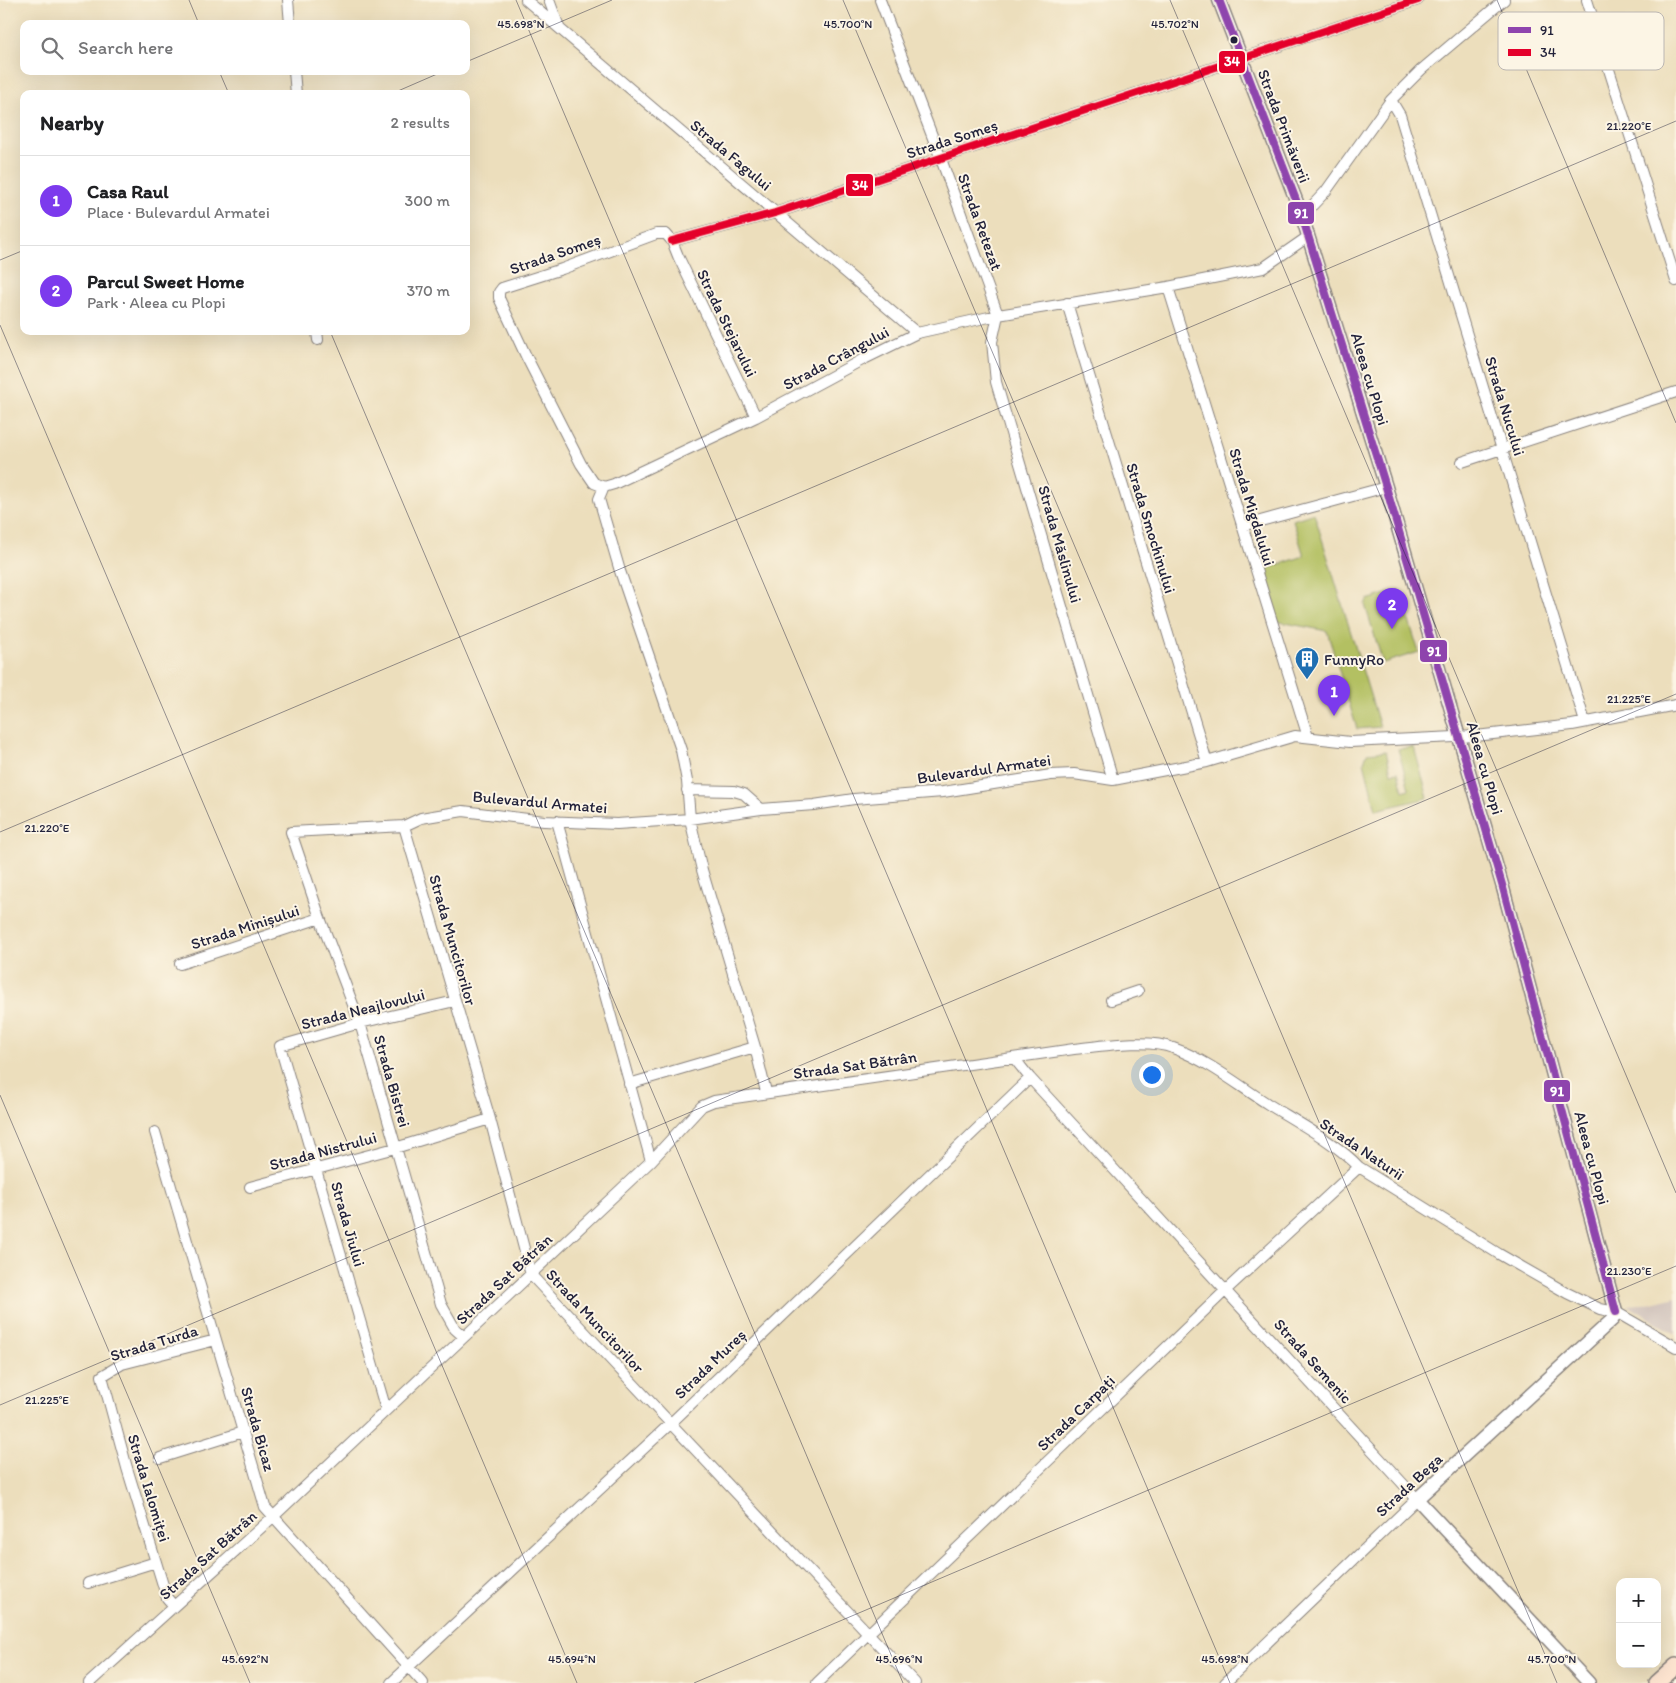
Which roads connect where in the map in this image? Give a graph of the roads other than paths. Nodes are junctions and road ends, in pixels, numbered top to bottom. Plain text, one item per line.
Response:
1 (288, 0) edge
2 (526, 0) edge
3 (549, 0) edge
4 (880, 0) edge
5 (1218, 0) edge
6 (1418, 0) edge
7 (1504, 0) edge
8 (1587, 0) edge
9 (1591, 12) edge
10 (290, 20) edge
11 (559, 28) junction
12 (1240, 58) junction
13 (1609, 70) edge
14 (294, 75) edge
15 (296, 90) edge
16 (1391, 100) junction
17 (941, 159) junction
18 (775, 212) junction
19 (1301, 213) junction
20 (1308, 236) junction
21 (672, 241) junction
22 (1676, 281) edge
23 (1168, 287) junction
24 (1067, 303) junction
25 (998, 315) junction
26 (917, 333) junction
27 (1676, 392) edge
28 (756, 417) junction
29 (1502, 449) junction
30 (1462, 462) dead end
31 (604, 486) junction
32 (1386, 487) junction
33 (1242, 526) junction
34 (1676, 705) edge
35 (1584, 722) junction
36 (1308, 737) junction
37 (1460, 737) junction
38 (1207, 762) junction
39 (1114, 780) junction
40 (687, 790) junction
41 (761, 809) junction
42 (690, 819) junction
43 (557, 821) junction
44 (404, 826) junction
45 (291, 832) joint
46 (320, 918) junction
47 (180, 964) dead end
48 (1138, 991) dead end
49 (1111, 1000) dead end
50 (455, 1001) junction
51 (360, 1024) junction
52 (280, 1046) joint
53 (755, 1047) junction
54 (1014, 1058) junction
55 (1030, 1078) junction
56 (629, 1084) junction
57 (766, 1092) junction
58 (490, 1119) junction
59 (155, 1132) dead end
60 (395, 1148) junction
61 (652, 1161) junction
62 (1358, 1167) junction
63 (316, 1169) junction
64 (250, 1187) dead end
65 (531, 1275) junction
66 (1226, 1290) junction
67 (1616, 1312) junction
68 (464, 1337) junction
69 (216, 1340) junction
70 (1676, 1347) edge
71 (102, 1376) joint
72 (386, 1410) junction
73 (670, 1424) junction
74 (243, 1432) junction
75 (160, 1458) dead end
76 (1417, 1499) junction
77 (274, 1516) junction
78 (156, 1562) junction
79 (88, 1584) dead end
80 (174, 1606) junction
81 (868, 1633) junction
82 (1676, 1666) edge
83 (408, 1667) junction
84 (89, 1683) edge
85 (391, 1683) edge
86 (423, 1683) edge
87 (817, 1683) edge
88 (915, 1683) edge
89 (1225, 1683) edge
90 (1589, 1683) edge
91 (1657, 1683) edge

1 - 10 street
2 - 11 street, Strada Fagului
3 - 11 street
4 - 17 street, Strada Retezat
5 - 12 street, Strada Primăverii
6 - 12 street, Strada Someș
7 - 16 street
8 - 9 street
11 - 18 street, Strada Fagului
12 - 17 street, Strada Someș
12 - 19 street, Strada Primăverii
13 - 22 street
14 - 15 street
16 - 19 street
16 - 29 street, Strada Nucului
17 - 18 street, Strada Someș
17 - 25 street, Strada Retezat
18 - 21 street, Strada Someș
18 - 26 street, Strada Fagului
19 - 20 street, Strada Primăverii
20 - 23 street, Strada Crângului
20 - 32 street, Aleea cu Plopi
21 - 28 street, Strada Stejarului
21 - 31 street, Strada Someș
23 - 24 street, Strada Crângului
23 - 33 street, Strada Migdalului
24 - 25 street, Strada Crângului
24 - 38 street, Strada Smochinului
25 - 26 street, Strada Crângului
25 - 39 street, Strada Măslinului
26 - 28 street, Strada Crângului
27 - 29 street
28 - 31 street, Strada Crângului
29 - 30 street
29 - 35 street, Strada Nucului
31 - 40 street
32 - 33 street
32 - 37 street, Aleea cu Plopi
33 - 36 street, Strada Migdalului
34 - 35 street, Bulevardul Armatei
35 - 37 street, Bulevardul Armatei
36 - 37 street, Bulevardul Armatei
36 - 38 street, Bulevardul Armatei
37 - 67 street, Aleea cu Plopi
38 - 39 street, Bulevardul Armatei
39 - 41 street, Bulevardul Armatei
40 - 41 street
40 - 42 street
41 - 42 street, Bulevardul Armatei
42 - 43 street, Bulevardul Armatei
42 - 53 street
43 - 44 street, Bulevardul Armatei
43 - 56 street
44 - 45 street, Bulevardul Armatei
44 - 50 street, Strada Muncitorilor
45 - 46 street, Strada Bistrei
46 - 47 street, Strada Minișului
46 - 51 street, Strada Bistrei
48 - 49 street
50 - 51 street, Strada Neajlovului
50 - 58 street, Strada Muncitorilor
51 - 52 street, Strada Neajlovului
51 - 60 street, Strada Bistrei
52 - 63 street, Strada Jiului
53 - 56 street
53 - 57 street
54 - 55 street, Strada Semenic
54 - 57 street, Strada Sat Bătrân
54 - 62 street, Strada Naturii
55 - 66 street, Strada Semenic
55 - 73 street, Strada Mureș
56 - 61 street
57 - 61 street, Strada Sat Bătrân
58 - 60 street, Strada Nistrului
58 - 65 street, Strada Muncitorilor
59 - 69 street, Strada Bicaz
60 - 63 street, Strada Nistrului
60 - 68 street, Strada Bistrei
61 - 65 street, Strada Sat Bătrân
62 - 66 street, Strada Carpați
62 - 67 street, Strada Naturii
63 - 64 street, Strada Nistrului
63 - 72 street, Strada Jiului
65 - 68 street, Strada Sat Bătrân
65 - 73 street, Strada Muncitorilor
66 - 76 street, Strada Semenic
66 - 81 street, Strada Carpați
67 - 70 street, Strada Naturii
67 - 76 street, Strada Bega
68 - 72 street, Strada Sat Bătrân
69 - 71 street, Strada Turda
69 - 74 street, Strada Bicaz
71 - 78 street, Strada Ialomiței
72 - 77 street, Strada Sat Bătrân
73 - 81 street, Strada Muncitorilor
73 - 83 street, Strada Mureș
74 - 75 street
74 - 77 street, Strada Bicaz
76 - 89 street, Strada Bega
76 - 90 street, Strada Semenic
77 - 80 street, Strada Sat Bătrân
77 - 83 street, Strada Bicaz
78 - 79 street
78 - 80 street, Strada Ialomiței
80 - 84 street, Strada Sat Bătrân
81 - 87 street, Strada Carpați
81 - 88 street, Strada Muncitorilor
82 - 91 main road
83 - 85 street, Strada Mureș
83 - 86 street, Strada Bicaz

